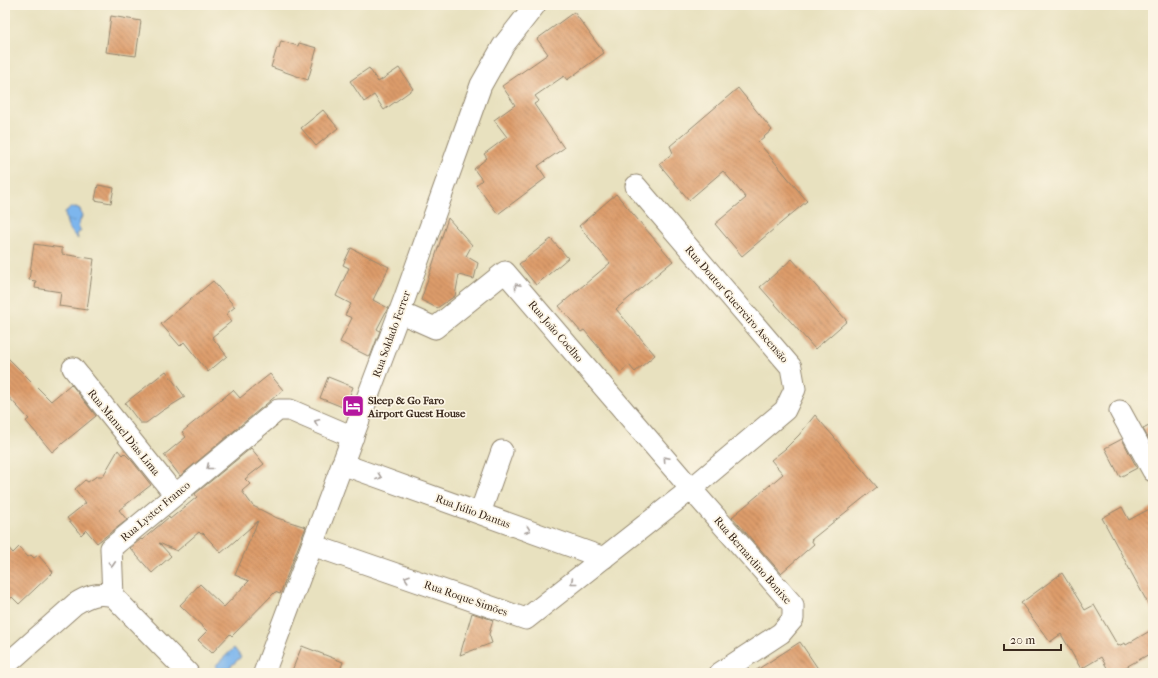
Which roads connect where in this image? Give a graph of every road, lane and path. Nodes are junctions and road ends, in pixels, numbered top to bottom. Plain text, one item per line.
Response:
1 (535, 5) edge
2 (636, 186) dead end
3 (399, 312) junction
4 (73, 368) dead end
5 (1120, 412) dead end
6 (352, 437) junction
7 (502, 451) dead end
8 (342, 464) junction
9 (1153, 471) edge
10 (691, 489) junction
11 (175, 495) junction
12 (480, 513) junction
13 (312, 545) junction
14 (604, 558) junction
15 (113, 596) junction
16 (5, 666) edge
17 (188, 673) edge
18 (264, 673) edge
19 (720, 673) edge

1 - 3 street, Rua Soldado Ferrer
2 - 10 street, Rua Doutor Guerreiro Ascensão
3 - 6 street, Rua Soldado Ferrer
10 -> 3 street, Rua João Coelho
4 - 11 street, Rua Manuel Dias Lima
5 - 9 street
6 - 8 street, Rua Soldado Ferrer
6 -> 11 street, Rua Lyster Franco
7 - 12 street
8 -> 12 street, Rua Júlio Dantas
8 - 13 street, Rua Soldado Ferrer
10 - 14 street, Rua Doutor Guerreiro Ascensão
10 - 19 street, Rua Bernardino Bonixe
11 -> 15 street, Rua Lyster Franco
12 -> 14 street, Rua Júlio Dantas
14 -> 13 street, Rua Roque Simões
13 - 18 street, Rua Soldado Ferrer
15 - 16 street
15 - 17 street

